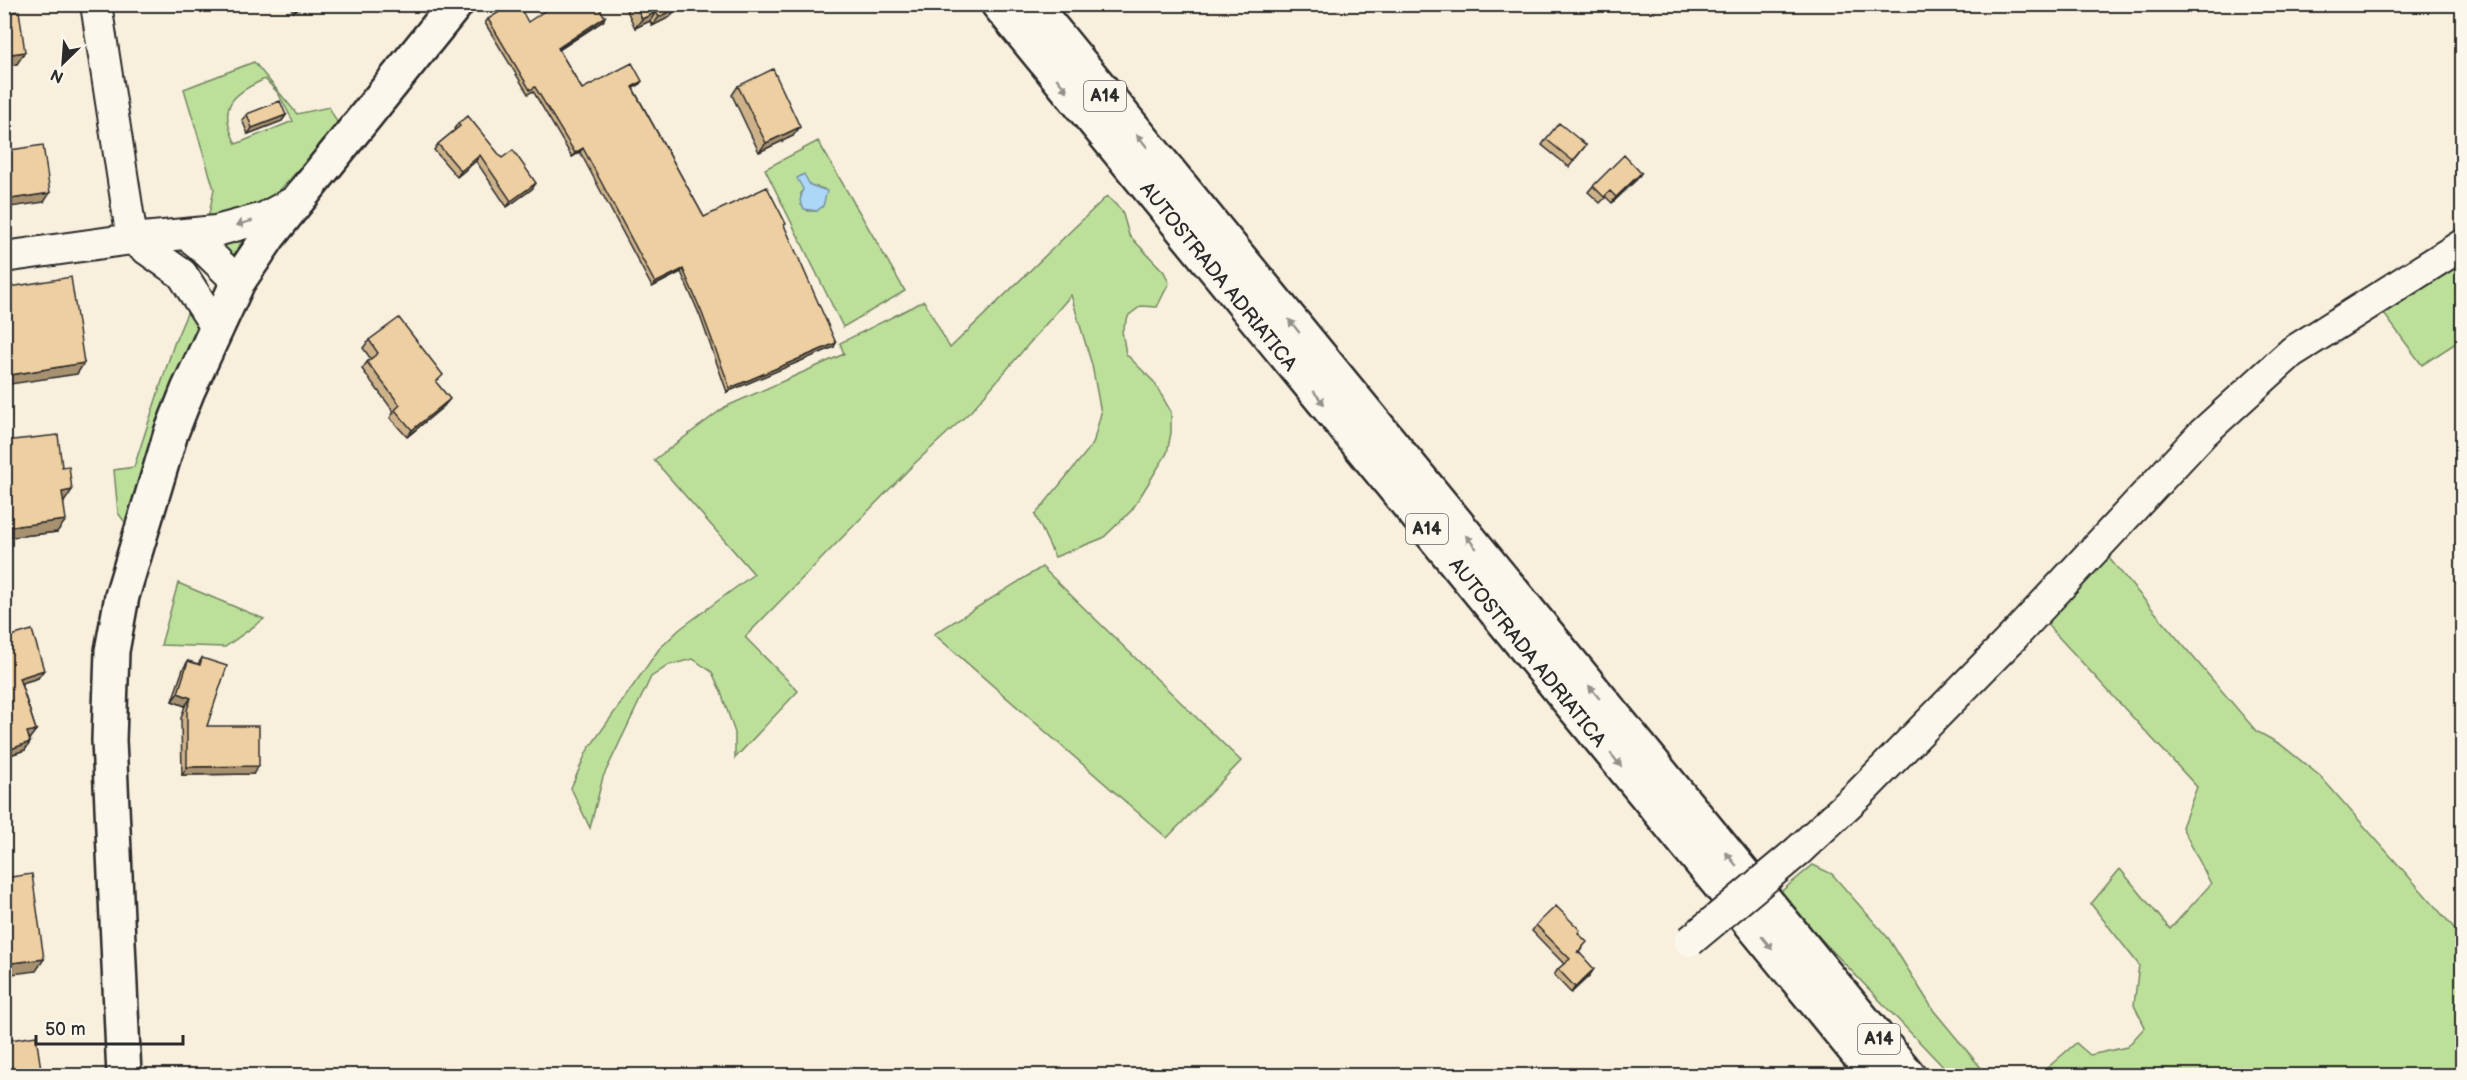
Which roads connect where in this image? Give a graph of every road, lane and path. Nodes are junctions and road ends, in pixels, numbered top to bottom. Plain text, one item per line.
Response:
1 (96, 4) edge
2 (456, 4) edge
3 (998, 4) edge
4 (1032, 4) edge
5 (297, 200) junction
6 (186, 234) junction
7 (132, 239) junction
8 (2463, 245) edge
9 (4, 257) edge
10 (182, 274) junction
11 (238, 282) junction
12 (216, 327) junction
13 (1689, 941) dead end
14 (1839, 1010) junction
15 (124, 1076) edge
16 (1876, 1076) edge
17 (1909, 1076) edge

1 - 7 street
2 - 5 main road
3 -> 14 main road, AUTOSTRADA ADRIATICA / A14
14 -> 4 main road, AUTOSTRADA ADRIATICA / A14
5 -> 6 street
5 - 11 main road
6 - 7 street
6 - 11 street
7 - 9 street
7 - 10 street
8 - 13 street, bridge
10 - 11 street
10 - 12 street
11 - 12 main road
12 - 15 main road
14 - 16 main road, AUTOSTRADA ADRIATICA / A14
14 - 17 main road, AUTOSTRADA ADRIATICA / A14

